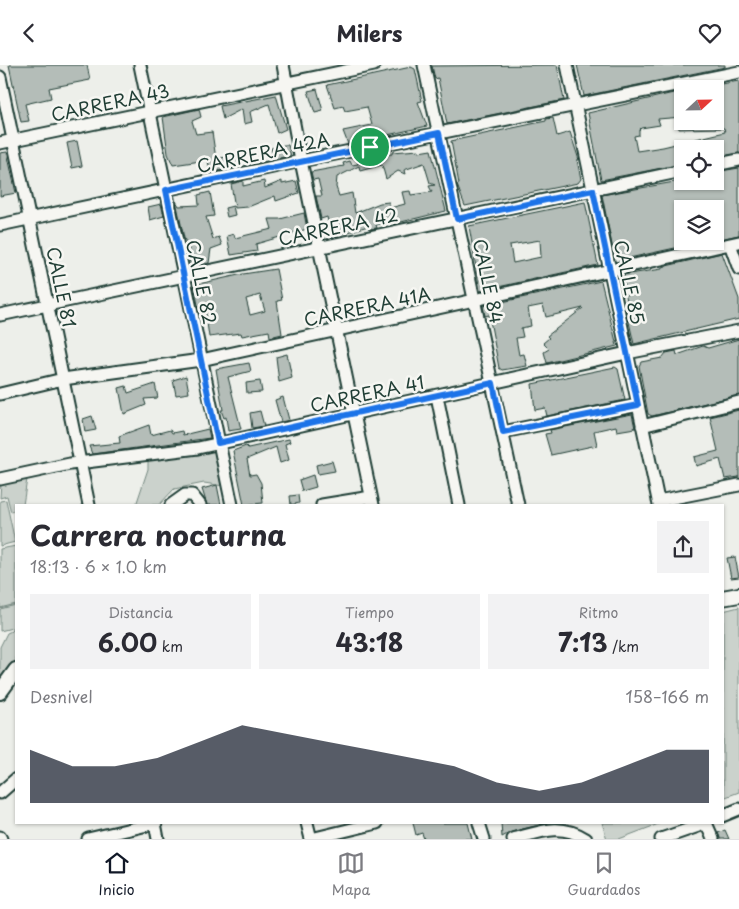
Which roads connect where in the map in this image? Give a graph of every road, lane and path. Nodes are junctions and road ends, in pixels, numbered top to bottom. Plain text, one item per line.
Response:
1 (140, 65) edge
2 (283, 65) edge
3 (374, 65) edge
4 (424, 65) edge
5 (567, 65) edge
6 (739, 72) edge
7 (0, 77) edge
8 (286, 83) junction
9 (576, 105) junction
10 (149, 111) junction
11 (439, 133) junction
12 (14, 140) junction
13 (0, 143) edge
14 (739, 159) edge
15 (301, 161) junction
16 (724, 163) edge
17 (674, 173) edge
18 (166, 190) junction
19 (593, 190) junction
20 (30, 218) junction
21 (457, 219) junction
22 (0, 225) edge
23 (735, 243) edge
24 (319, 248) junction
25 (739, 269) edge
26 (609, 270) junction
27 (183, 277) junction
28 (475, 300) junction
29 (48, 305) junction
30 (0, 315) edge
31 (336, 330) junction
32 (739, 331) edge
33 (627, 353) junction
34 (201, 360) junction
35 (63, 379) junction
36 (493, 383) junction
37 (0, 394) edge
38 (437, 396) junction
39 (739, 402) edge
40 (638, 405) junction
41 (354, 414) junction
42 (642, 426) junction
43 (503, 432) junction
44 (218, 443) junction
45 (80, 463) junction
46 (0, 479) edge
47 (739, 485) edge
48 (372, 501) edge
49 (658, 503) edge
50 (89, 504) edge
51 (172, 504) edge
52 (199, 504) edge
53 (232, 504) edge
54 (334, 504) edge
55 (459, 504) edge
56 (518, 504) edge
57 (739, 595) edge
58 (724, 598) edge
59 (15, 671) edge
60 (0, 691) edge
61 (15, 780) edge
62 (0, 793) edge
63 (739, 809) edge
64 (724, 815) edge
65 (151, 824) edge
66 (155, 824) edge
67 (307, 824) edge
68 (373, 824) edge
69 (479, 824) edge
70 (704, 824) edge
71 (707, 824) edge
72 (667, 838) edge
73 (88, 839) edge
74 (158, 839) edge
75 (311, 839) edge
76 (484, 839) edge
77 (513, 839) edge
78 (586, 839) edge
79 (713, 839) edge

1 - 10 street, CALLE 82
2 - 8 street
3 - 8 street, CARRERA 43
4 - 11 street, CALLE 84
5 - 9 street, CALLE 85
6 - 9 street, CARRERA 42A
7 - 12 street, CALLE 81
8 - 10 street, CARRERA 43
8 - 15 street
9 - 11 street, CARRERA 42A
9 - 19 street, CALLE 85
10 - 12 street, CARRERA 43
10 - 18 street, CALLE 82
11 - 15 street, CARRERA 42A
11 - 21 street, CALLE 84
12 - 13 street, CARRERA 43
12 - 20 street, CALLE 81
14 - 16 street
15 - 18 street, CARRERA 42A
15 - 24 street
17 - 19 street, CARRERA 42
18 - 20 street, CARRERA 42A
18 - 27 street, CALLE 82
19 - 21 street, CARRERA 42
19 - 26 street, CALLE 85
20 - 22 street, CARRERA 42A
20 - 29 street, CALLE 81
21 - 24 street, CARRERA 42
21 - 28 street, CALLE 84
23 - 25 street
23 - 26 street, CARRERA 41A
24 - 27 street, CARRERA 42
24 - 31 street
26 - 28 street, CARRERA 41A
26 - 33 street, CALLE 85
27 - 29 street, CARRERA 42
27 - 34 street, CALLE 82
28 - 31 street, CARRERA 41A
28 - 36 street, CALLE 84
29 - 30 street, CARRERA 42
29 - 35 street, CALLE 81
31 - 34 street, CARRERA 41A
31 - 41 street
32 - 33 street, CARRERA 41
33 - 36 street, CARRERA 41
33 - 40 street, CALLE 85
34 - 35 street, CARRERA 41A
34 - 44 street, CALLE 82
35 - 37 street, CARRERA 41A
35 - 45 street, CALLE 81
36 - 38 street, CARRERA 41
36 - 43 street, CALLE 84
38 - 41 street, CARRERA 41
38 - 55 street
39 - 42 street
40 - 42 street, CALLE 85
40 - 43 street
41 - 44 street, CARRERA 41
41 - 48 street
42 - 49 street, CALLE 85
43 - 56 street, CALLE 84
44 - 45 street, CARRERA 41
44 - 53 street, CALLE 82
45 - 46 street, CARRERA 41
45 - 50 street, CALLE 81
47 - 49 street
48 - 54 street
51 - 52 street
57 - 58 main road
59 - 60 main road
61 - 62 street
63 - 64 street
65 - 73 street
66 - 74 street
67 - 75 street
68 - 75 street
69 - 76 street
70 - 72 street
71 - 79 street
77 - 78 street

